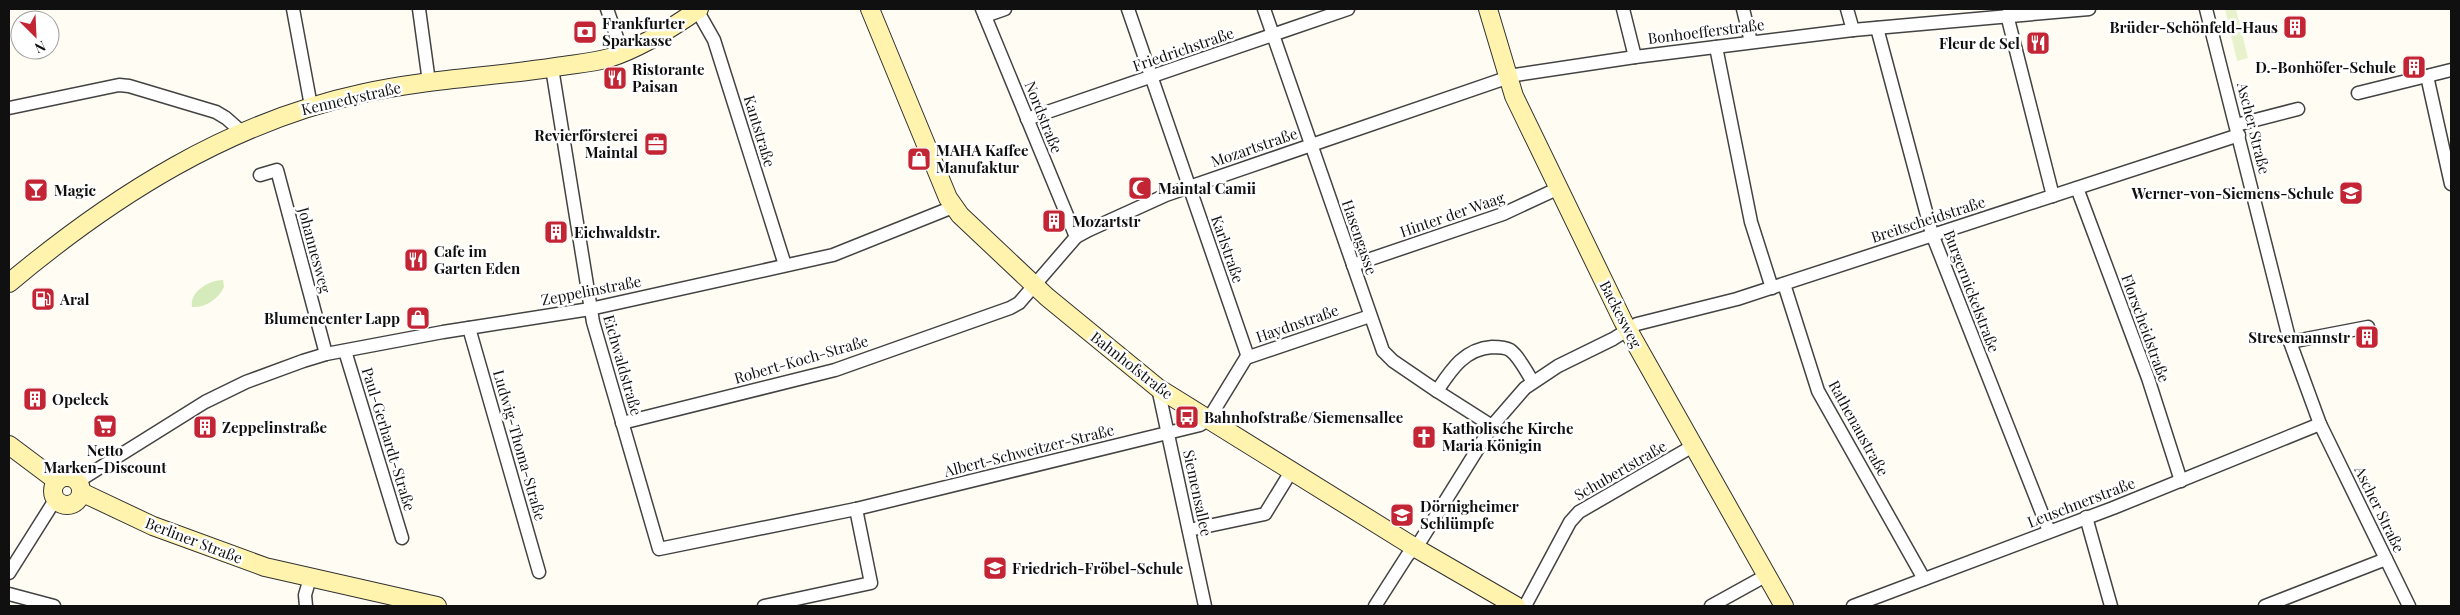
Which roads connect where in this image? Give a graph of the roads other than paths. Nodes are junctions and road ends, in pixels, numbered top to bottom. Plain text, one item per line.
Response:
1 (293, 9) edge
2 (419, 9) edge
3 (607, 9) edge
4 (698, 9) edge
5 (870, 9) edge
6 (1006, 9) edge
7 (1128, 9) edge
8 (1264, 9) edge
9 (1348, 9) edge
10 (1488, 9) edge
11 (1623, 9) edge
12 (1743, 9) edge
13 (1847, 9) edge
14 (2089, 9) edge
15 (2206, 9) edge
16 (984, 12) edge
17 (2011, 15) junction
18 (1877, 28) junction
19 (1852, 30) junction
20 (1273, 35) junction
21 (1752, 42) junction
22 (1716, 46) junction
23 (622, 52) junction
24 (1634, 57) junction
25 (552, 68) junction
26 (2451, 70) edge
27 (1151, 76) junction
28 (2427, 76) junction
29 (1507, 77) junction
30 (429, 82) junction
31 (2358, 93) dead end
32 (311, 106) junction
33 (9, 108) edge
34 (2298, 109) dead end
35 (1027, 119) junction
36 (2238, 130) junction
37 (243, 133) junction
38 (1312, 145) junction
39 (260, 175) dead end
40 (2451, 184) edge
41 (1190, 187) junction
42 (1559, 188) junction
43 (2077, 188) junction
44 (2053, 196) junction
45 (953, 207) junction
46 (1932, 234) junction
47 (1076, 237) junction
48 (785, 265) junction
49 (1353, 265) junction
50 (9, 283) edge
51 (1034, 285) junction
52 (1778, 286) junction
53 (590, 309) junction
54 (1370, 316) junction
55 (2368, 327) dead end
56 (469, 328) junction
57 (1627, 330) junction
58 (2290, 342) junction
59 (345, 350) junction
60 (326, 354) junction
61 (1248, 357) junction
62 (1533, 382) junction
63 (1158, 388) junction
64 (1437, 391) junction
65 (1208, 420) junction
66 (622, 424) junction
67 (2320, 424) junction
68 (1492, 426) junction
69 (1169, 433) junction
70 (9, 445) edge
71 (1693, 446) junction
72 (1292, 470) junction
73 (57, 481) junction
74 (2181, 481) junction
75 (79, 487) junction
76 (55, 500) junction
77 (856, 509) junction
78 (2086, 517) junction
79 (1189, 530) junction
80 (2049, 531) junction
81 (402, 538) dead end
82 (1414, 547) junction
83 (659, 549) joint
84 (2386, 559) junction
85 (539, 572) dead end
86 (9, 573) edge
87 (1767, 575) junction
88 (310, 578) junction
89 (1924, 579) junction
90 (9, 594) edge
91 (54, 606) edge
92 (306, 606) edge
93 (437, 606) edge
94 (764, 606) edge
95 (1205, 606) edge
96 (1375, 606) edge
97 (1516, 606) edge
98 (1525, 606) edge
99 (1711, 606) edge
100 (1784, 606) edge
101 (1853, 606) edge
102 (2111, 606) edge
103 (2265, 606) edge
104 (2409, 606) edge

1 - 32 street
2 - 30 street
3 - 23 street
4 - 23 street, Kennedystraße
4 - 48 street, Kantstraße
5 - 45 street, Bahnhofstraße
6 - 16 street
7 - 27 street, Karlstraße
8 - 20 street, Hasengasse
9 - 20 street, Friedrichstraße
10 - 29 street, Backesweg
11 - 24 street
12 - 21 street
13 - 19 street
14 - 17 street, Bonhoefferstraße
15 - 36 street, Ascher Straße
16 - 35 street, Nordstraße
17 - 18 street, Bonhoefferstraße
17 - 44 street
18 - 19 street, Bonhoefferstraße
18 - 46 street, Burgernickelstraße
19 - 21 street, Bonhoefferstraße
20 - 27 street, Friedrichstraße
20 - 38 street, Hasengasse
21 - 22 street, Bonhoefferstraße
22 - 24 street, Bonhoefferstraße
22 - 52 street, Rathenaustraße
23 - 25 street, Kennedystraße
24 - 29 street, Bonhoefferstraße
25 - 30 street, Kennedystraße
25 - 53 street, Eichwaldstraße
26 - 28 street
27 - 35 street, Friedrichstraße
27 - 41 street, Karlstraße
28 - 31 street
28 - 40 street
29 - 38 street, Mozartstraße
29 - 42 street, Backesweg
30 - 32 street, Kennedystraße
32 - 37 street, Kennedystraße
33 - 37 street
34 - 36 street, Breitscheidstraße
35 - 47 street, Nordstraße
36 - 43 street, Breitscheidstraße
36 - 58 street, Ascher Straße
37 - 50 street, Kennedystraße
38 - 41 street, Mozartstraße
38 - 49 street, Hasengasse
39 - 60 street, Johannesweg
41 - 47 street, Mozartstraße
41 - 61 street, Karlstraße
42 - 49 street, Hinter der Waag
42 - 57 street, Backesweg
43 - 44 street, Breitscheidstraße
43 - 74 street, Florscheidstraße
44 - 46 street, Breitscheidstraße
45 - 48 street, Zeppelinstraße
45 - 51 street, Bahnhofstraße
46 - 52 street, Breitscheidstraße
46 - 80 street, Burgernickelstraße
47 - 51 street, Mozartstraße
48 - 53 street, Zeppelinstraße
49 - 54 street, Hasengasse
51 - 63 street, Bahnhofstraße
51 - 66 street, Robert-Koch-Straße
52 - 57 street, Breitscheidstraße
52 - 89 street, Rathenaustraße
53 - 56 street, Zeppelinstraße
53 - 66 street, Eichwaldstraße
54 - 61 street, Haydnstraße
54 - 64 street, Hasengasse
55 - 58 street
56 - 59 street, Zeppelinstraße
56 - 85 street, Ludwig-Thoma-Straße
57 - 62 street, Breitscheidstraße
57 - 71 street, Backesweg
58 - 67 street, Ascher Straße
59 - 60 street, Zeppelinstraße
59 - 81 street, Paul-Gerhardt-Straße
60 - 75 street, Zeppelinstraße
61 - 65 street, Haydnstraße
62 - 64 street
62 - 68 street, Breitscheidstraße
63 - 65 street, Bahnhofstraße
63 - 69 street, Siemensallee
64 - 68 street, Hasengasse
65 - 69 street, Albert-Schweitzer-Straße
65 - 72 street, Bahnhofstraße
66 - 83 street, Eichwaldstraße
67 - 74 street, Leuschnerstraße
67 - 84 street, Ascher Straße
68 - 82 street, Breitscheidstraße
69 - 77 street, Albert-Schweitzer-Straße
69 - 79 street, Siemensallee
70 - 73 street
71 - 87 street, Backesweg
71 - 98 street, Schubertstraße
72 - 79 street
72 - 82 street, Bahnhofstraße
73 - 75 street
73 - 76 street
74 - 78 street, Leuschnerstraße
75 - 76 street
75 - 88 street, Berliner Straße
76 - 86 street
77 - 83 street, Albert-Schweitzer-Straße
77 - 94 street
78 - 80 street, Leuschnerstraße
78 - 102 street
79 - 95 street, Siemensallee
80 - 89 street, Leuschnerstraße
82 - 96 street, Breitscheidstraße
82 - 97 street, Bahnhofstraße
84 - 103 street
84 - 104 street, Ascher Straße
87 - 99 street
87 - 100 street, Backesweg
88 - 92 street
88 - 93 street, Berliner Straße
89 - 101 street, Leuschnerstraße
90 - 91 street

